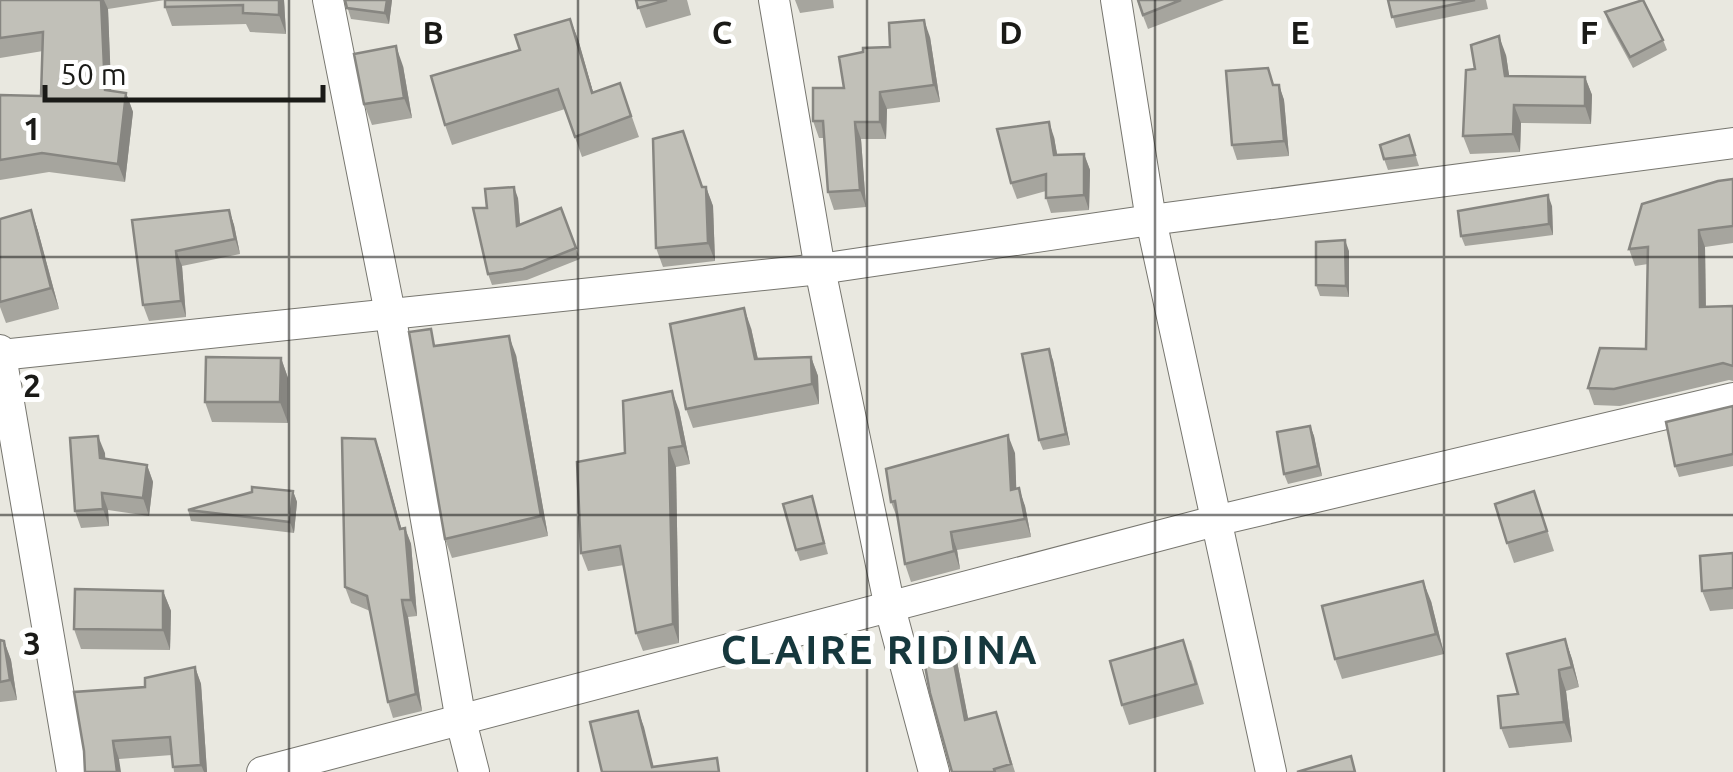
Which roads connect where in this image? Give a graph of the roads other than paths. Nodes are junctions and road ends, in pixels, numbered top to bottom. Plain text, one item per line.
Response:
1 (328, 0) edge
2 (774, 0) edge
3 (1116, 0) edge
4 (1733, 143) edge
5 (1151, 220) junction
6 (820, 269) junction
7 (390, 313) junction
8 (0, 353) edge
9 (1733, 398) edge
10 (1215, 521) junction
11 (890, 608) junction
12 (462, 721) junction
13 (72, 772) edge
14 (262, 772) edge
15 (474, 772) edge
16 (934, 772) edge
17 (1270, 772) edge

1 - 7 street
2 - 6 street
3 - 5 street
4 - 5 street
5 - 6 street
5 - 10 street
6 - 7 street
6 - 11 street
7 - 8 street
7 - 12 street
8 - 13 street
9 - 10 street
10 - 11 street
10 - 17 street
11 - 12 street
11 - 16 street
12 - 14 street
12 - 15 street

